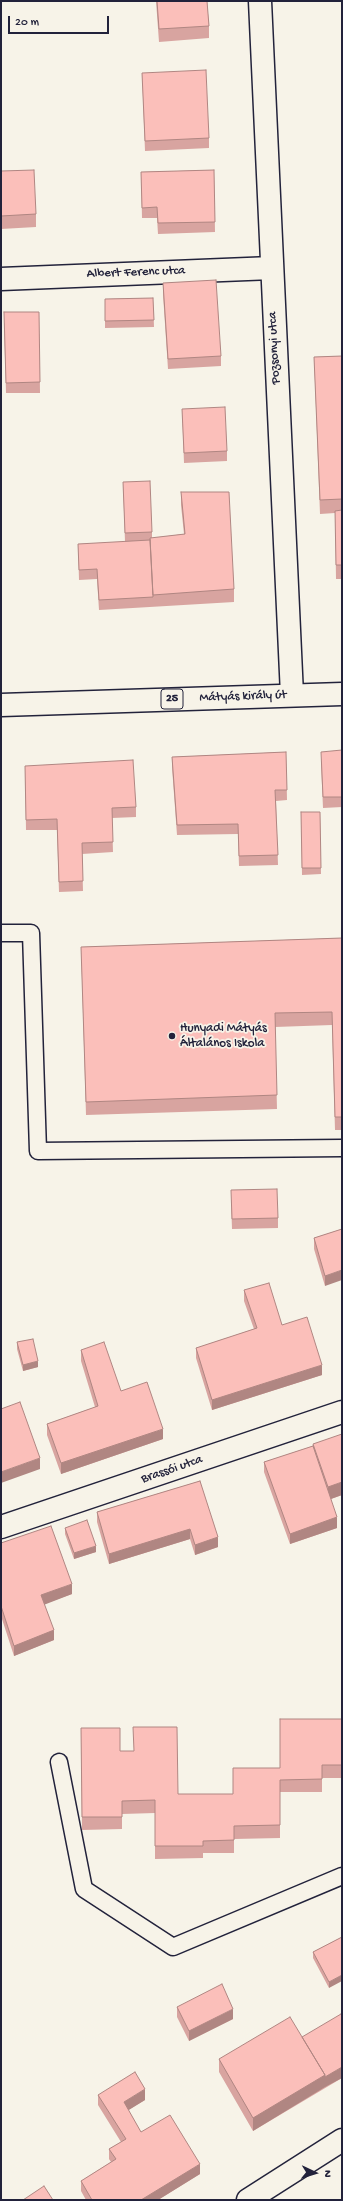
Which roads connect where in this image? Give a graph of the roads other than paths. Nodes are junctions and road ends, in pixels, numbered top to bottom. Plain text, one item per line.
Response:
1 (260, 1) edge
2 (272, 268) junction
3 (1, 279) edge
4 (342, 694) edge
5 (292, 695) junction
6 (1, 705) edge
7 (1, 933) edge
8 (342, 1148) edge
9 (342, 1412) edge
10 (1, 1527) edge
11 (59, 1762) dead end
12 (342, 1876) edge
13 (342, 2140) edge
14 (248, 2200) edge

1 - 2 street, Pozsonyi utca
2 - 3 street, Albert Ferenc utca
2 - 5 street, Pozsonyi utca
4 - 5 street, Mátyás király út / 25
5 - 6 street, Mátyás király út / 25
7 - 8 lane
9 - 10 street, Brassói utca
11 - 12 lane
13 - 14 street

